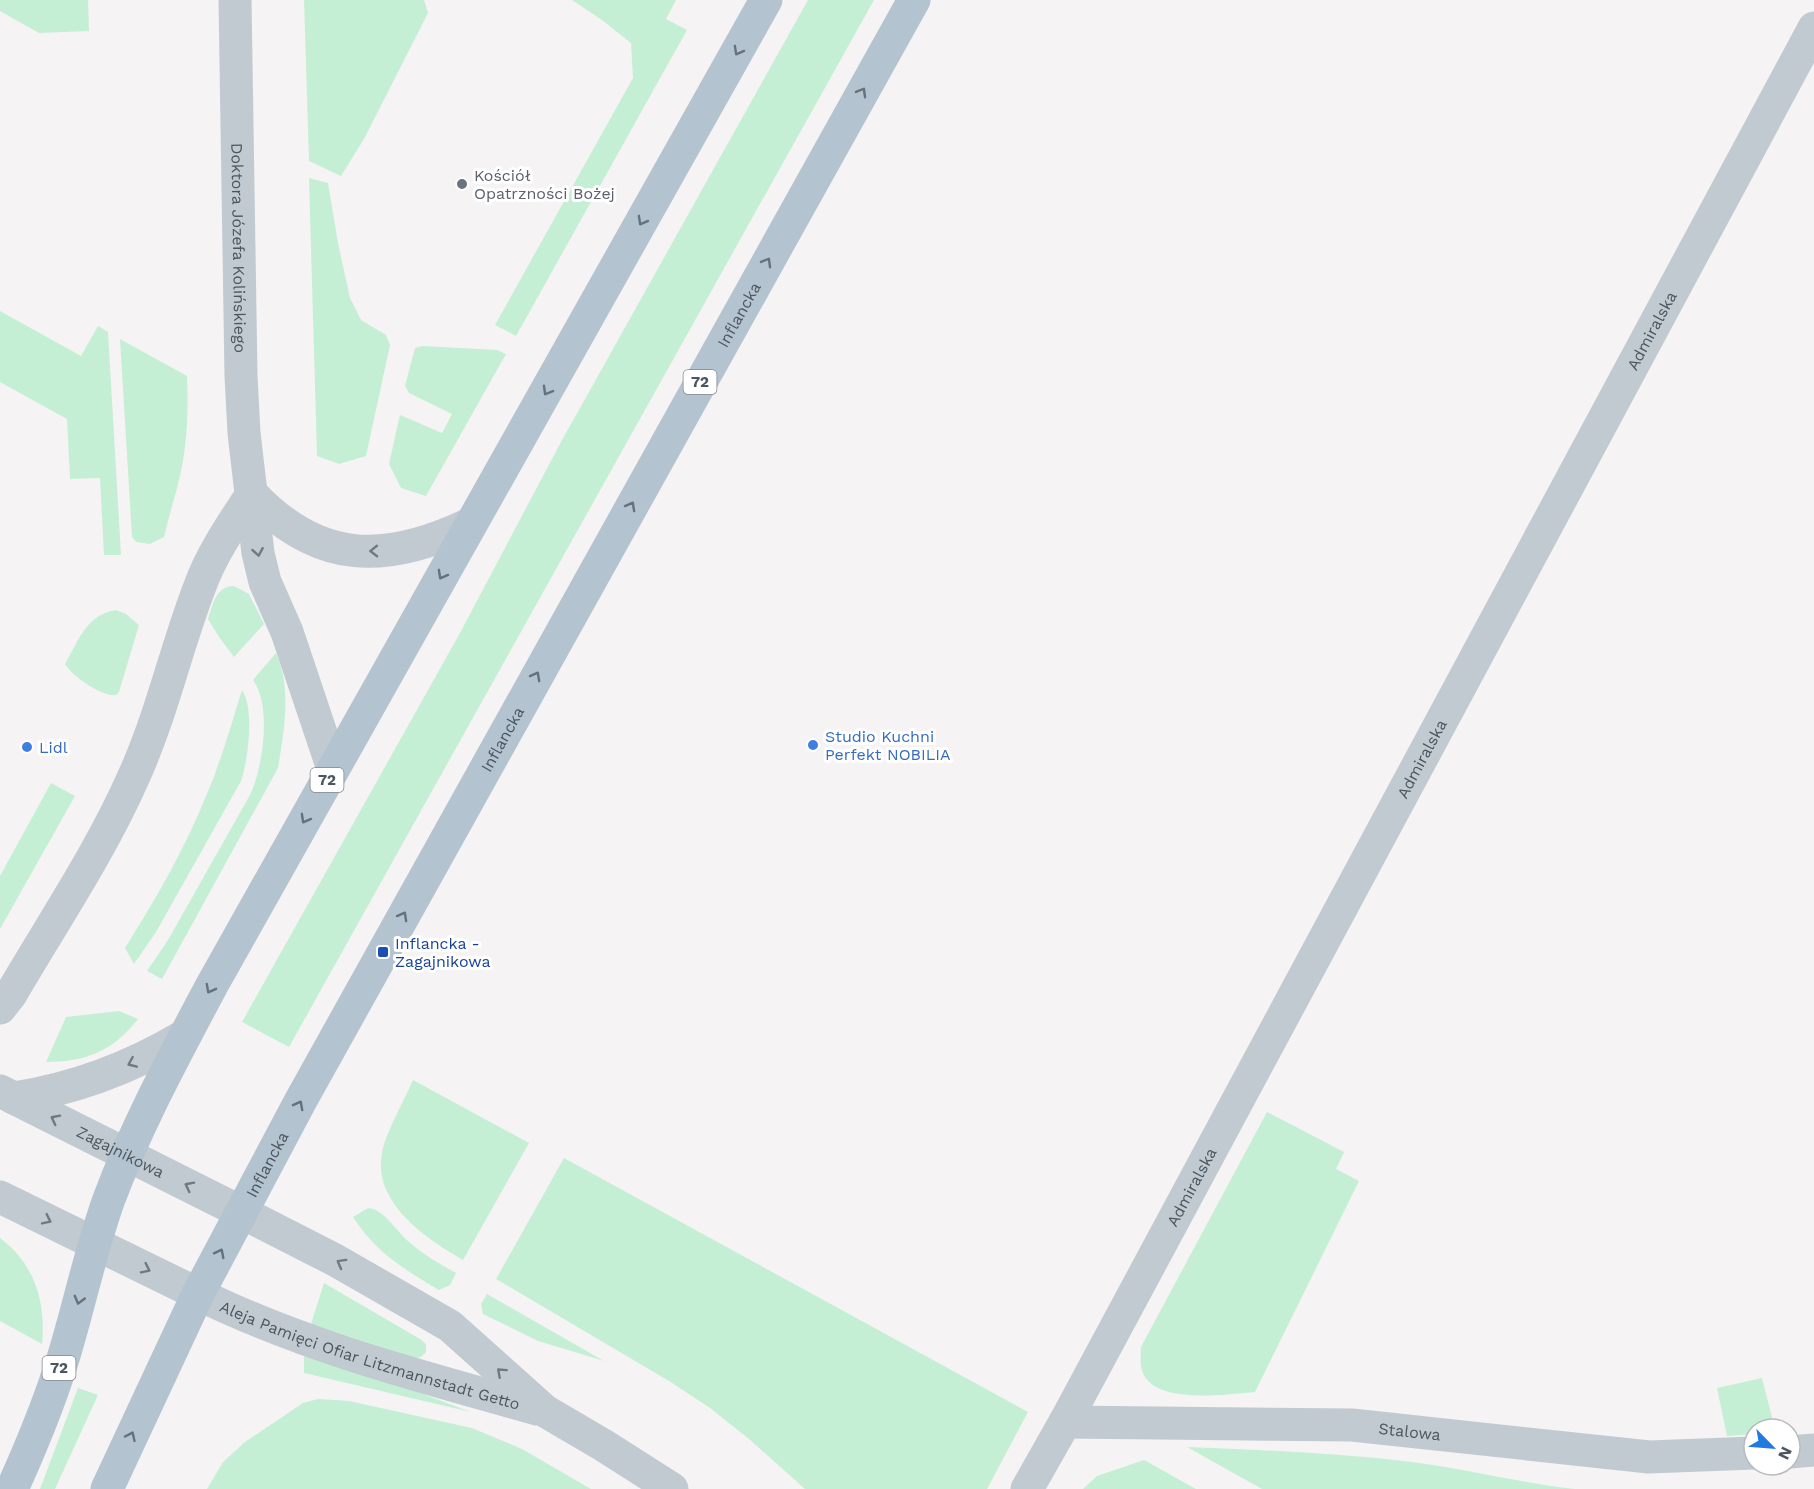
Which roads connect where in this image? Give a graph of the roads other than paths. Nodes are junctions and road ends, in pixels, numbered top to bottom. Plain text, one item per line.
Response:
1 (235, 0) edge
2 (766, 0) edge
3 (914, 0) edge
4 (1814, 28) edge
5 (252, 494) junction
6 (470, 524) junction
7 (333, 769) junction
8 (0, 1008) edge
9 (184, 1036) junction
10 (7, 1094) edge
11 (126, 1155) junction
12 (0, 1197) edge
13 (241, 1212) junction
14 (95, 1243) junction
15 (198, 1294) junction
16 (545, 1411) junction
17 (1065, 1422) junction
18 (1742, 1453) edge
19 (12, 1489) edge
20 (107, 1489) edge
21 (672, 1489) edge
22 (1027, 1489) edge

1 - 5 street, Doktora Józefa Kolińskiego
2 -> 6 main road, 72
13 -> 3 main road, Inflancka / 72
4 - 17 street, Admiralska
6 -> 5 street
5 -> 7 street, Doktora Józefa Kolińskiego
5 - 8 street
6 -> 7 main road, 72
7 -> 9 main road, 72
9 -> 10 street
9 - 11 main road, 72
11 -> 10 street, Zagajnikowa
13 -> 11 street, Zagajnikowa
11 - 14 main road, 72
12 -> 14 street
15 -> 13 main road, Inflancka / 72
16 -> 13 street, Aleja Pamięci Ofiar Litzmannstadt Getto
14 -> 15 street
14 -> 19 main road, 72
15 - 16 street, Aleja Pamięci Ofiar Litzmannstadt Getto
20 -> 15 main road, Inflancka / 72
16 - 21 street, Aleja Pamięci Ofiar Litzmannstadt Getto
17 - 18 street, Stalowa
17 - 22 street, Admiralska

